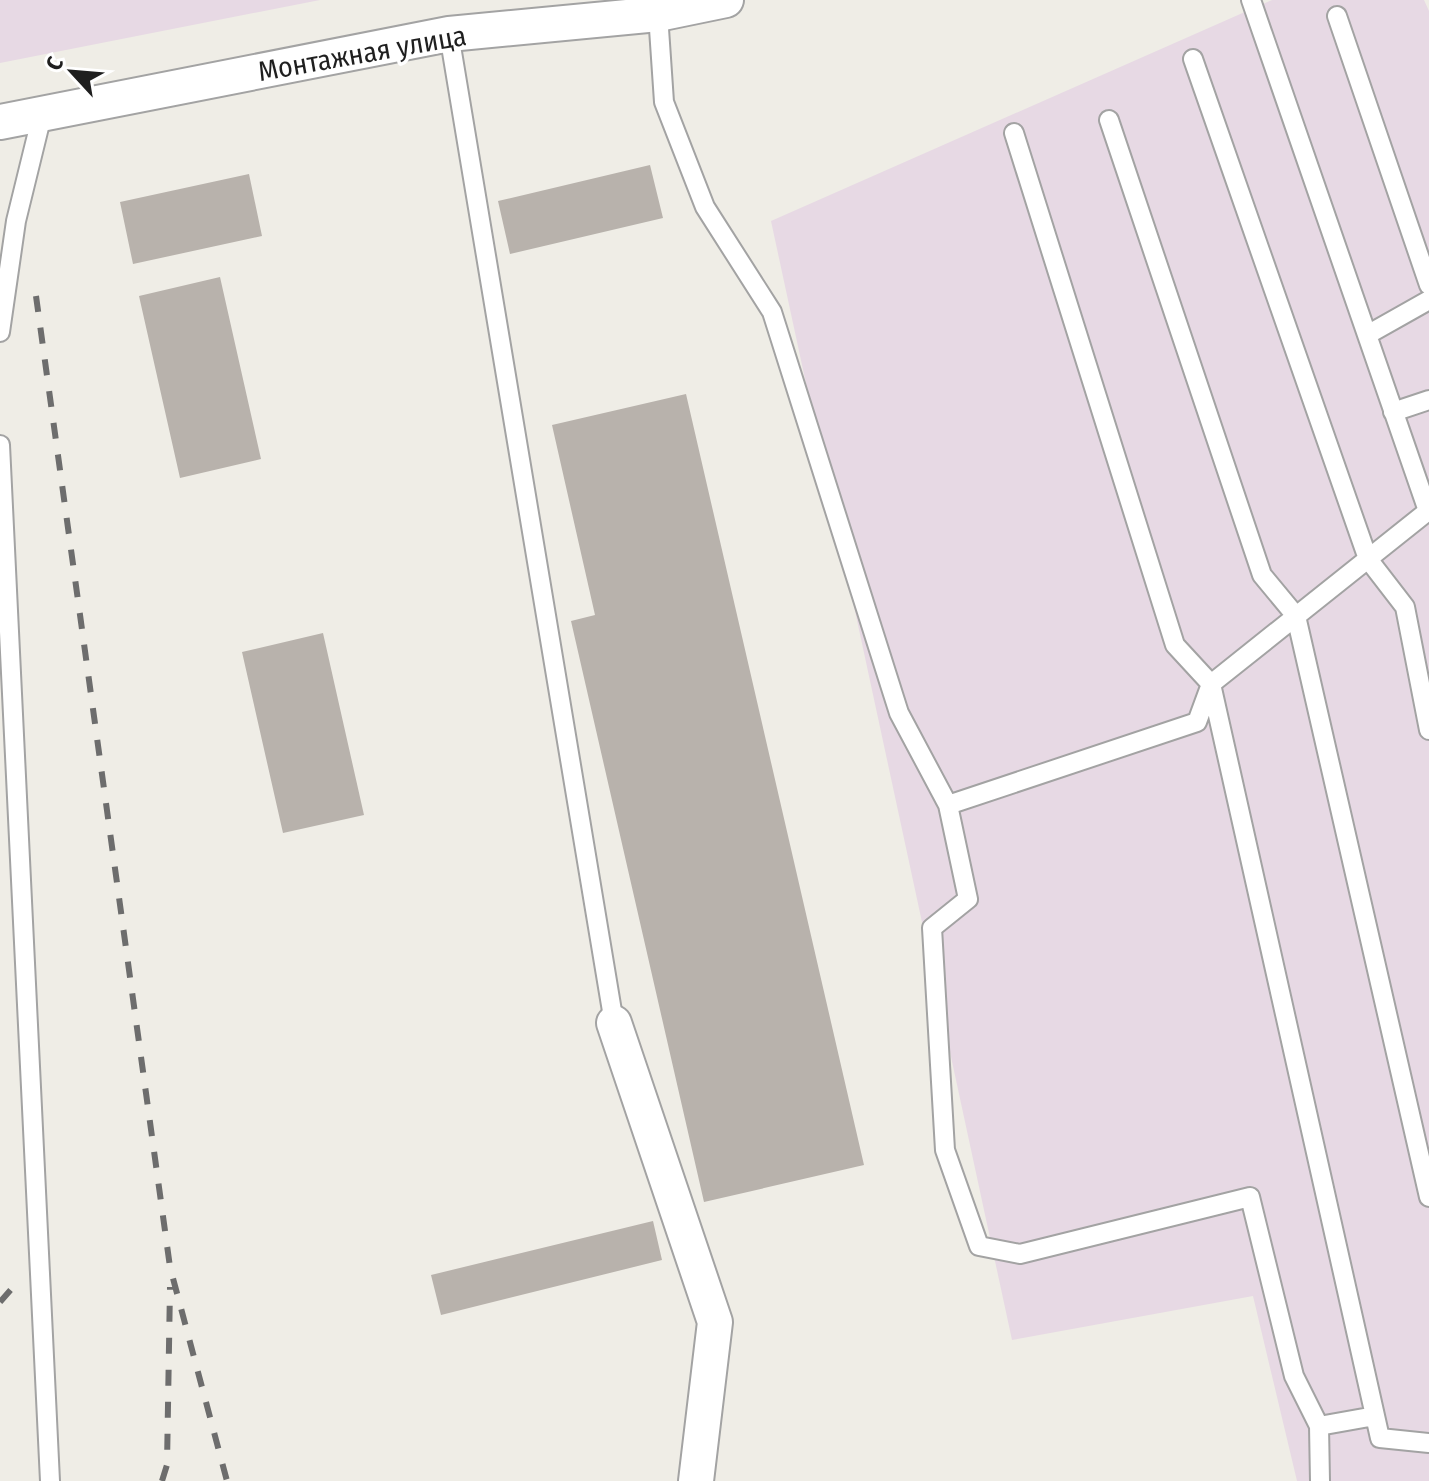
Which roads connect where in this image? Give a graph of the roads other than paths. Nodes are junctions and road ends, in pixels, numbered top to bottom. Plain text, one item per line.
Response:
1 (726, 0) edge
2 (1251, 0) edge
3 (658, 14) junction
4 (1337, 16) dead end
5 (449, 34) junction
6 (1193, 59) dead end
7 (42, 115) junction
8 (1109, 120) dead end
9 (0, 122) edge
10 (1014, 133) dead end
11 (1429, 285) edge
12 (1429, 300) edge
13 (0, 332) edge
14 (1367, 335) junction
15 (1429, 400) edge
16 (1393, 412) junction
17 (0, 445) edge
18 (1428, 511) edge
19 (1368, 559) junction
20 (1296, 616) junction
21 (1211, 684) junction
22 (1429, 730) edge
23 (948, 805) junction
24 (614, 1023) joint
25 (1429, 1197) edge
26 (1375, 1416) junction
27 (1319, 1426) junction
28 (1429, 1443) edge
29 (50, 1481) edge
30 (696, 1481) edge
31 (1320, 1481) edge

1 - 3 street, Монтажная улица
2 - 14 lane
3 - 5 street, Монтажная улица
3 - 23 lane
4 - 11 lane
5 - 7 street, Монтажная улица
5 - 24 lane
6 - 19 lane
7 - 9 street, Монтажная улица
7 - 13 lane
8 - 20 lane
10 - 21 lane
12 - 14 lane
14 - 16 lane
15 - 16 lane
16 - 18 lane
17 - 29 lane
18 - 19 lane
19 - 20 lane
19 - 22 lane
20 - 21 lane
20 - 25 lane
21 - 23 lane
21 - 26 lane
23 - 27 lane
24 - 30 street
26 - 27 lane
26 - 28 lane
27 - 31 lane

